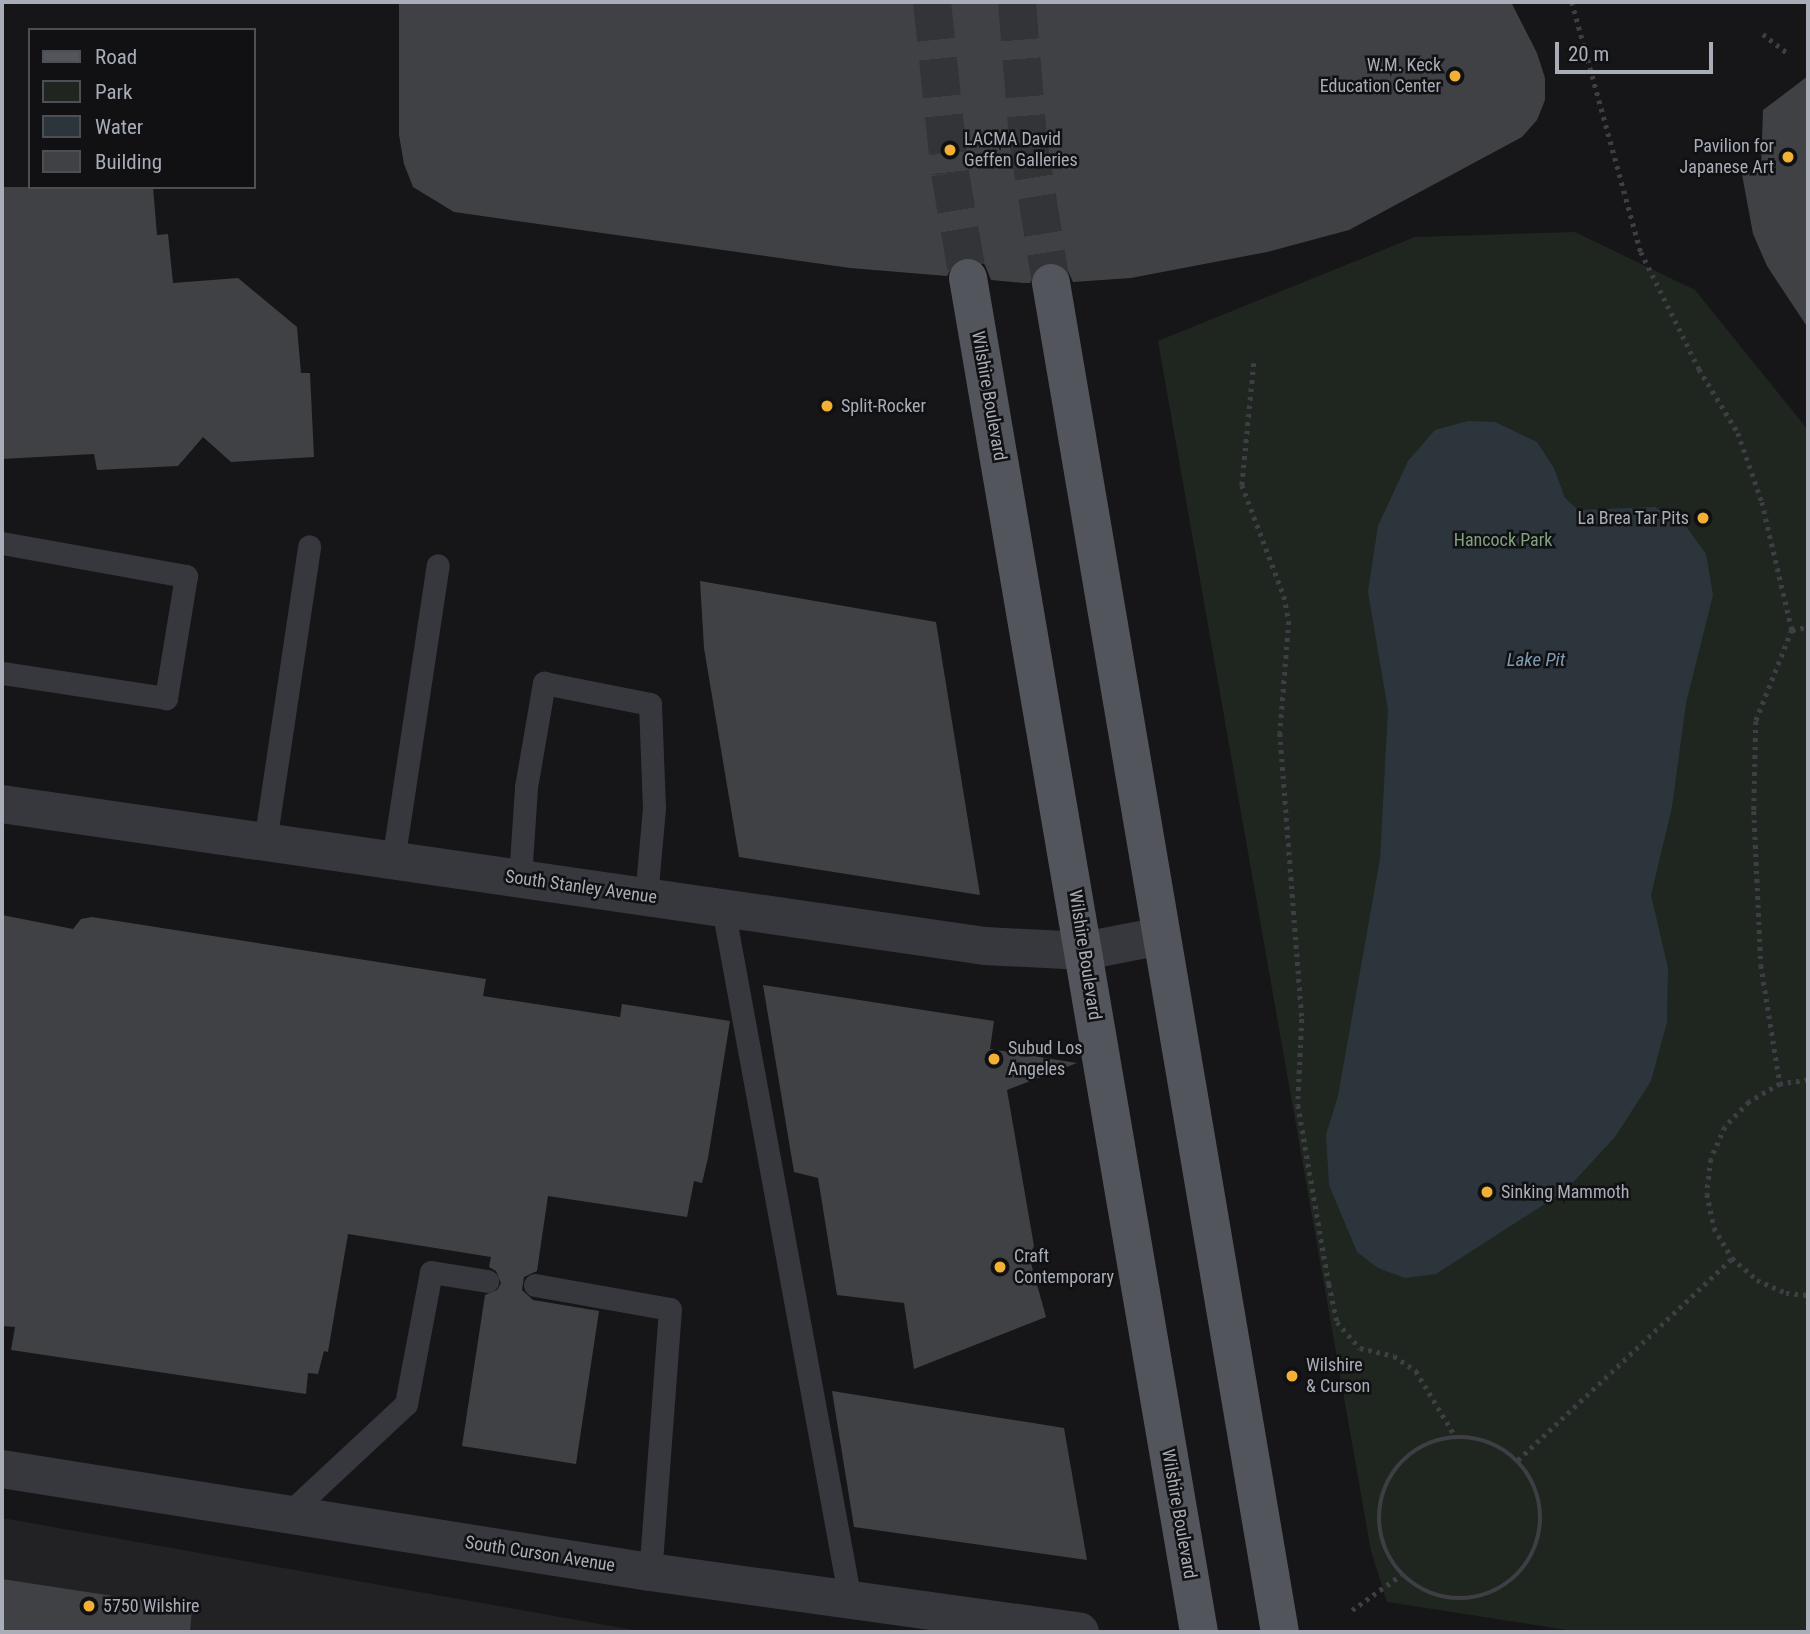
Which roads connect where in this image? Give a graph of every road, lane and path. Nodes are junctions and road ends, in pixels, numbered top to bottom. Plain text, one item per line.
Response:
1 (1572, 2) edge
2 (1763, 34) dead end
3 (1790, 54) dead end
4 (968, 278) tunnel mouth
5 (1051, 283) tunnel mouth
6 (1254, 363) dead end
7 (2, 543) edge
8 (309, 546) dead end
9 (438, 565) dead end
10 (1808, 627) edge
11 (1792, 630) junction
12 (2, 673) edge
13 (2, 804) edge
14 (265, 842) junction
15 (393, 860) junction
16 (520, 878) junction
17 (646, 897) junction
18 (723, 908) junction
19 (1161, 936) junction
20 (1084, 951) junction
21 (1808, 1080) edge
22 (1780, 1084) junction
23 (1732, 1258) junction
24 (487, 1280) dead end
25 (535, 1285) dead end
26 (1808, 1295) edge
27 (1455, 1436) junction
28 (1518, 1460) junction
29 (2, 1469) edge
30 (288, 1514) junction
31 (650, 1572) junction
32 (1401, 1575) junction
33 (850, 1600) junction
34 (1352, 1610) dead end
35 (1080, 1632) edge
36 (1199, 1632) edge
37 (1280, 1632) edge

1 - 11 path
2 - 3 path
4 - 20 main road, Wilshire Boulevard
5 - 19 main road
6 - 27 path
7 - 12 lane
8 - 14 lane
9 - 15 lane
10 - 11 path
11 - 22 path
13 - 14 street, South Stanley Avenue
14 - 15 street, South Stanley Avenue
15 - 16 street, South Stanley Avenue
16 - 17 street, South Stanley Avenue
16 - 17 lane
17 - 18 street, South Stanley Avenue
18 - 20 street, South Stanley Avenue
18 - 33 lane
19 - 20 street, South Stanley Avenue
19 - 37 main road
20 - 36 main road, Wilshire Boulevard
21 - 22 path
22 - 23 path
23 - 26 path
23 - 28 path
24 - 30 lane
25 - 31 lane
27 - 28 path
27 - 32 path
28 - 32 path
29 - 30 street, South Curson Avenue
30 - 31 street, South Curson Avenue
31 - 33 street, South Curson Avenue
32 - 34 path
33 - 35 street, South Curson Avenue

